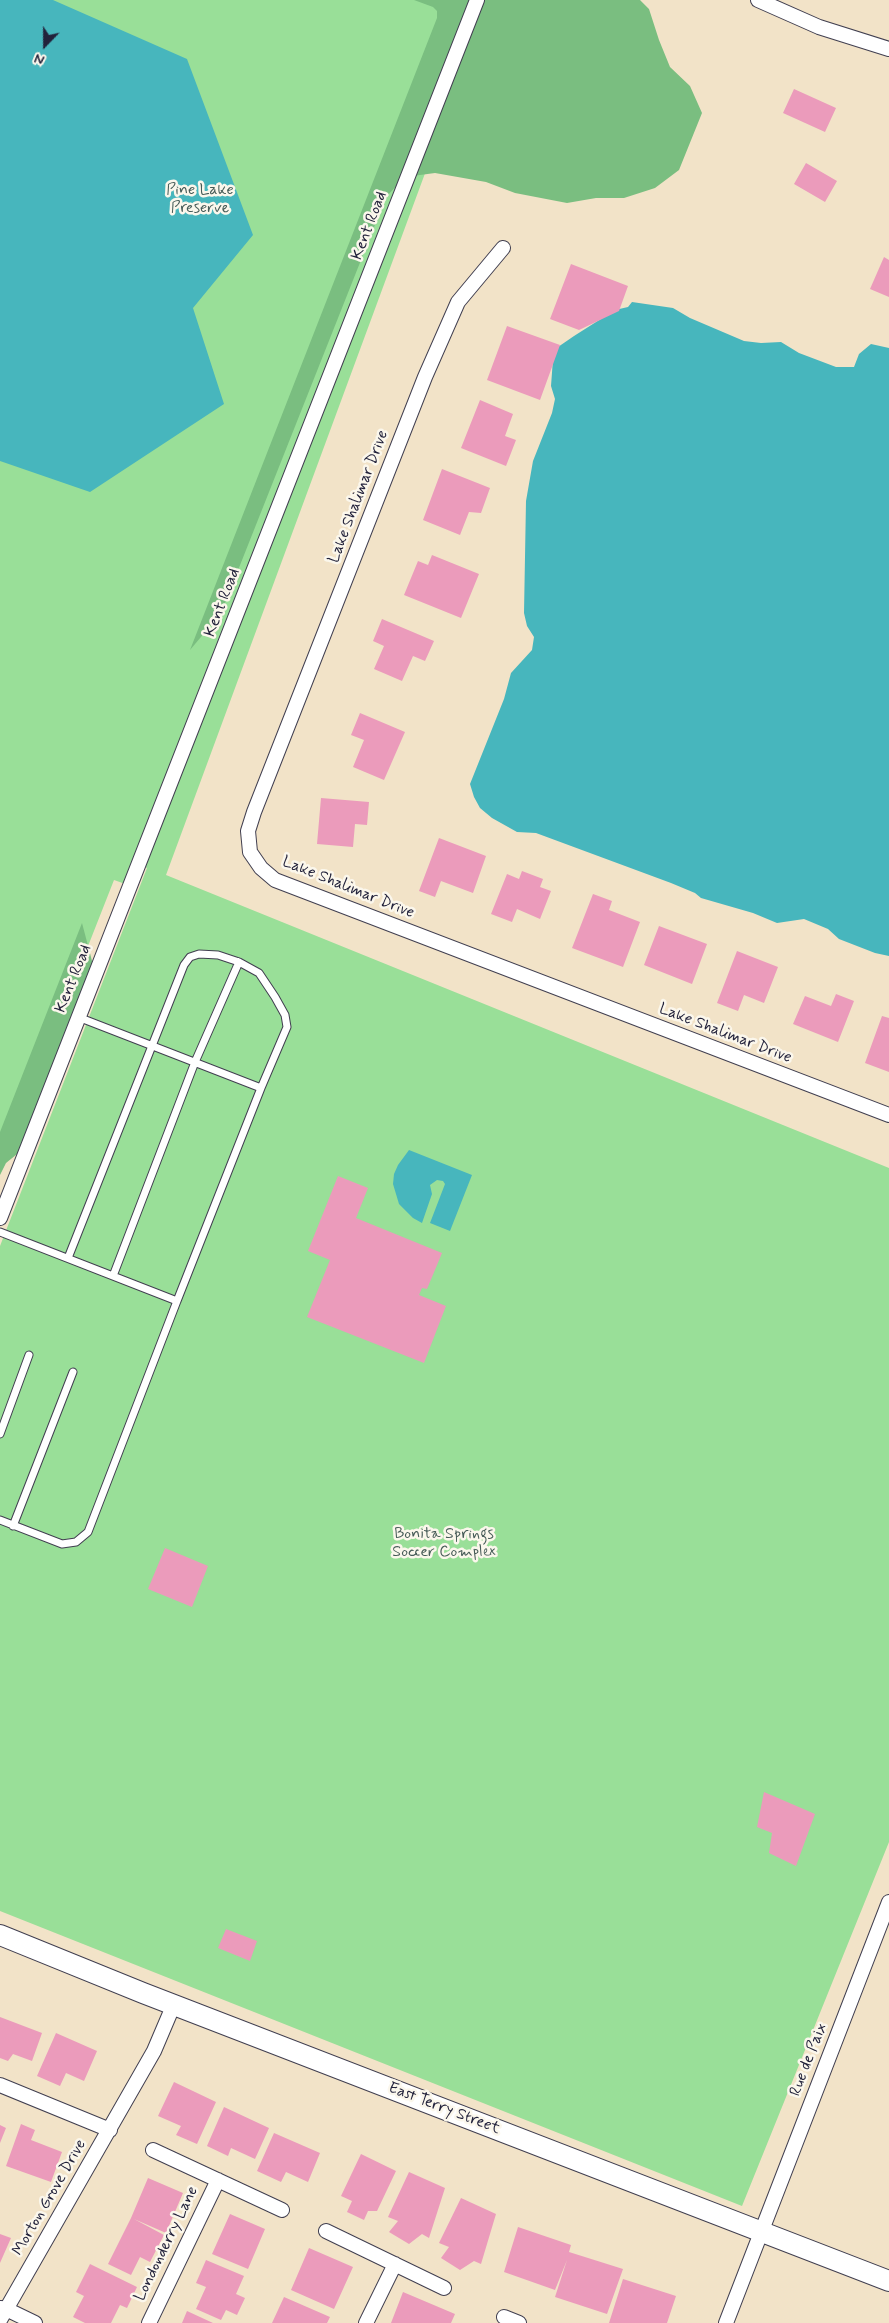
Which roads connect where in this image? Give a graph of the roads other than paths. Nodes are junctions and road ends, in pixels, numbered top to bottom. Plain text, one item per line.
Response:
1 (477, 0) edge
2 (758, 0) edge
3 (889, 50) edge
4 (503, 248) dead end
5 (239, 962) junction
6 (78, 1016) junction
7 (152, 1046) junction
8 (196, 1062) junction
9 (261, 1088) junction
10 (889, 1115) edge
11 (0, 1218) edge
12 (0, 1232) edge
13 (68, 1258) junction
14 (112, 1276) junction
15 (177, 1301) junction
16 (29, 1356) dead end
17 (73, 1372) dead end
18 (0, 1434) edge
19 (0, 1520) edge
20 (13, 1526) junction
21 (889, 1902) edge
22 (0, 1935) edge
23 (174, 2004) junction
24 (0, 2085) edge
25 (110, 2130) junction
26 (152, 2150) dead end
27 (218, 2180) junction
28 (282, 2210) dead end
29 (326, 2231) dead end
30 (761, 2232) junction
31 (394, 2264) junction
32 (889, 2281) edge
33 (444, 2288) dead end
34 (2, 2312) edge
35 (504, 2317) dead end
36 (35, 2323) edge
37 (149, 2323) edge
38 (366, 2323) edge
39 (519, 2323) edge
40 (726, 2323) edge

1 - 6 street, Kent Road
2 - 3 street
4 - 10 street, Lake Shalimar Drive
5 - 7 lane
5 - 8 lane
5 - 9 lane
6 - 7 lane
6 - 11 street, Kent Road
7 - 8 lane
7 - 13 lane
8 - 9 lane
8 - 14 lane
9 - 15 lane
12 - 13 lane
13 - 14 lane
14 - 15 lane
15 - 20 lane
16 - 18 lane
17 - 20 lane
19 - 20 lane
21 - 30 street, Rue de Paix
22 - 23 street, East Terry Street
23 - 25 street, Morton Grove Drive
23 - 30 street, East Terry Street
24 - 25 street, Morton Grove Drive
25 - 34 street, Morton Grove Drive
26 - 27 street, Londonderry Lane
27 - 28 street, Londonderry Lane
27 - 37 street, Londonderry Lane
29 - 31 street
30 - 32 street, East Terry Street
30 - 40 street, Rue de Paix
31 - 33 street
31 - 38 street
34 - 36 street
35 - 39 street

